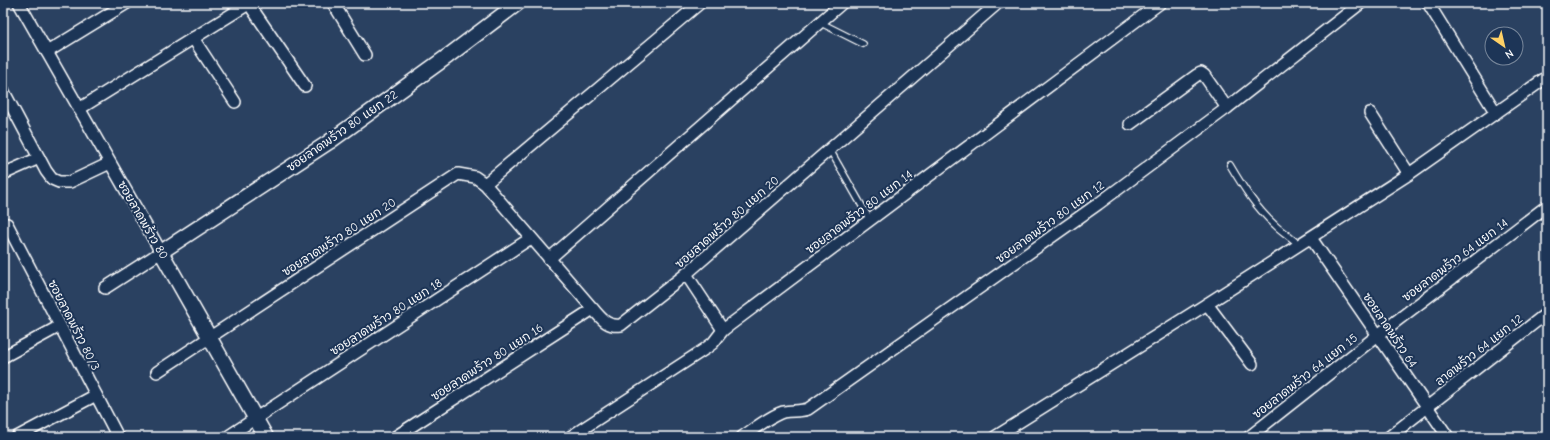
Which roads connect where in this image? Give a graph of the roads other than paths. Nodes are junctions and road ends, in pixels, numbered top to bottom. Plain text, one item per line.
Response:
1 (19, 3) edge
2 (127, 3) edge
3 (333, 3) edge
4 (518, 3) edge
5 (700, 3) edge
6 (842, 3) edge
7 (998, 3) edge
8 (1160, 3) edge
9 (1361, 3) edge
10 (1428, 3) edge
11 (249, 4) edge
12 (820, 22) junction
13 (193, 38) junction
14 (863, 44) dead end
15 (47, 52) junction
16 (365, 55) dead end
17 (1547, 77) edge
18 (305, 86) dead end
19 (3, 90) edge
20 (235, 102) dead end
21 (1227, 108) junction
22 (79, 109) junction
23 (1496, 113) junction
24 (1370, 114) dead end
25 (1130, 124) dead end
26 (830, 150) junction
27 (39, 158) junction
28 (110, 163) junction
29 (1230, 165) dead end
30 (3, 174) edge
31 (1409, 174) junction
32 (485, 184) junction
33 (1547, 206) edge
34 (870, 220) junction
35 (7, 224) dead end
36 (532, 238) junction
37 (1311, 238) junction
38 (1299, 245) junction
39 (161, 252) junction
40 (549, 259) junction
41 (686, 274) junction
42 (105, 288) dead end
43 (1207, 304) junction
44 (593, 309) junction
45 (1547, 313) edge
46 (60, 326) junction
47 (723, 330) junction
48 (1378, 335) junction
49 (209, 338) junction
50 (3, 357) edge
51 (1252, 364) dead end
52 (157, 372) dead end
53 (96, 395) junction
54 (1427, 407) junction
55 (255, 418) junction
56 (17, 437) edge
57 (118, 437) edge
58 (227, 437) edge
59 (266, 437) edge
60 (395, 437) edge
61 (570, 437) edge
62 (742, 437) edge
63 (996, 437) edge
64 (1248, 437) edge
65 (1389, 437) edge
66 (1448, 437) edge

1 - 15 street, ซอยลาดพร้าว 80
2 - 15 street
3 - 16 street
4 - 39 street, ซอยลาดพร้าว 80 แยก 22
5 - 32 street
6 - 12 street
7 - 26 street, ซอยลาดพร้าว 80 แยก 20
8 - 34 street, ซอยลาดพร้าว 80 แยก 14
9 - 21 street, ซอยลาดพร้าว 80 แยก 12
10 - 23 street
11 - 13 street
11 - 18 street
12 - 14 lane
12 - 40 street
13 - 20 street
13 - 22 street
15 - 22 street, ซอยลาดพร้าว 80
17 - 23 street
19 - 27 street
21 - 25 street
21 - 62 street, ซอยลาดพร้าว 80 แยก 12
22 - 28 street, ซอยลาดพร้าว 80
23 - 31 street
24 - 31 street
26 - 34 lane
26 - 41 street, ซอยลาดพร้าว 80 แยก 20
27 - 28 street
27 - 30 street
28 - 39 street, ซอยลาดพร้าว 80
29 - 38 lane
31 - 37 street
32 - 36 street, ซอยลาดพร้าว 80 แยก 20
32 - 49 street, ซอยลาดพร้าว 80 แยก 20
33 - 48 street, ซอยลาดพร้าว 64 แยก 14
34 - 47 street, ซอยลาดพร้าว 80 แยก 14
35 - 46 street, ซอยลาดพร้าว 80/3
36 - 40 street, ซอยลาดพร้าว 80 แยก 20
36 - 55 street, ซอยลาดพร้าว 80 แยก 18
37 - 38 street
37 - 48 street, ซอยลาดพร้าว 64
38 - 43 street
39 - 42 street
39 - 49 street, ซอยลาดพร้าว 80
40 - 44 street, ซอยลาดพร้าว 80 แยก 20
41 - 44 street, ซอยลาดพร้าว 80 แยก 20
41 - 47 street
43 - 51 street
43 - 63 street
44 - 60 street, ซอยลาดพร้าว 80 แยก 16
45 - 54 street, ลาดพร้าว 64 แยก 12
46 - 50 street
46 - 53 street, ซอยลาดพร้าว 80/3
47 - 61 street, ซอยลาดพร้าว 80 แยก 14
48 - 54 street, ซอยลาดพร้าว 64
48 - 64 street, ซอยลาดพร้าว 64 แยก 15
49 - 52 street
49 - 55 street, ซอยลาดพร้าว 80
53 - 56 street
53 - 57 street, ซอยลาดพร้าว 80/3
54 - 65 street, ลาดพร้าว 64 แยก 12
54 - 66 street, ซอยลาดพร้าว 64
55 - 58 street, ซอยลาดพร้าว 80 แยก 18
55 - 59 street, ซอยลาดพร้าว 80

